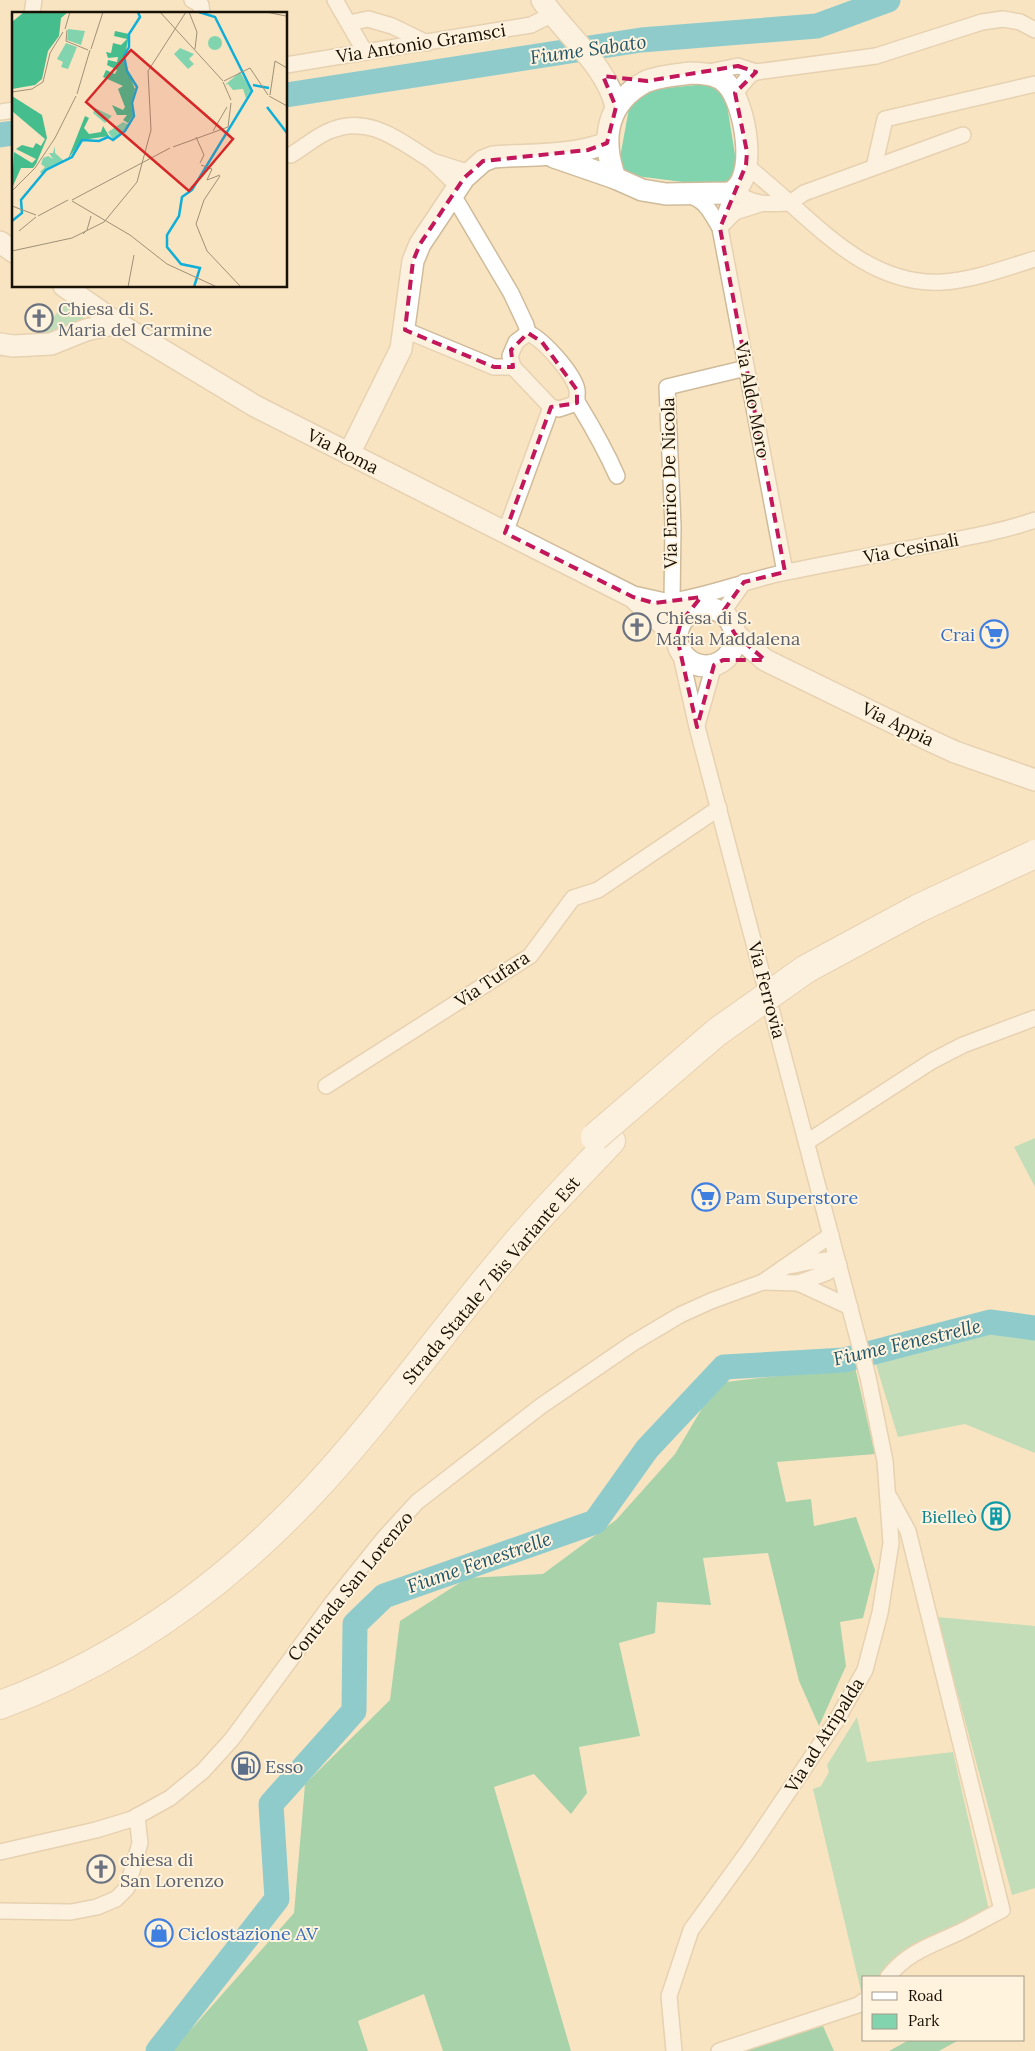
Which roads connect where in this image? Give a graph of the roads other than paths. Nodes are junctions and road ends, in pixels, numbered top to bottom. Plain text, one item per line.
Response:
1 (192, 0) edge
2 (335, 0) edge
3 (551, 10) edge
4 (202, 12) edge
5 (349, 23) junction
6 (1035, 30) edge
7 (426, 43) junction
8 (365, 52) junction
9 (288, 65) edge
10 (756, 72) junction
11 (701, 74) junction
12 (603, 76) junction
13 (647, 81) junction
14 (1035, 84) edge
15 (735, 93) junction
16 (616, 107) junction
17 (963, 135) dead end
18 (607, 143) junction
19 (542, 153) junction
20 (291, 155) dead end
21 (746, 164) junction
22 (874, 167) junction
23 (615, 178) junction
24 (460, 185) junction
25 (734, 191) junction
26 (686, 195) junction
27 (790, 203) junction
28 (760, 204) junction
29 (720, 228) junction
30 (0, 242) edge
31 (12, 251) edge
32 (1035, 259) edge
33 (67, 288) edge
34 (117, 323) junction
35 (405, 330) junction
36 (528, 333) junction
37 (0, 344) edge
38 (513, 367) junction
39 (746, 368) junction
40 (577, 403) junction
41 (551, 407) junction
42 (349, 454) junction
43 (617, 476) dead end
44 (1035, 520) edge
45 (506, 533) junction
46 (785, 572) junction
47 (744, 582) junction
48 (633, 597) junction
49 (663, 602) junction
50 (692, 605) junction
51 (722, 613) junction
52 (735, 634) junction
53 (678, 642) junction
54 (765, 660) junction
55 (719, 662) junction
56 (697, 727) junction
57 (1035, 780) edge
58 (719, 808) junction
59 (1035, 854) edge
60 (1035, 871) edge
61 (1035, 1018) edge
62 (326, 1086) dead end
63 (603, 1139) junction
64 (807, 1142) junction
65 (831, 1235) junction
66 (838, 1262) junction
67 (781, 1268) junction
68 (763, 1282) junction
69 (798, 1283) junction
70 (850, 1307) junction
71 (856, 1332) joint
72 (887, 1492) junction
73 (0, 1688) edge
74 (0, 1705) edge
75 (137, 1816) junction
76 (0, 1852) edge
77 (0, 1911) edge
78 (889, 1976) edge
79 (862, 2002) edge
80 (674, 2051) edge
81 (719, 2051) edge

1 - 4 street
2 - 5 street
3 - 7 street, Via Antonio Gramsci
3 - 12 street, Via Antonio Gramsci
5 - 7 street
5 - 8 street
6 - 10 street
7 - 8 street, Via Antonio Gramsci
8 - 9 street, Via Antonio Gramsci
10 - 11 street
10 - 15 street
11 - 13 street
11 - 15 street
12 - 13 street
12 - 16 street, Via Antonio Gramsci
13 - 16 street
14 - 22 street
15 - 21 street
16 - 18 street
17 - 22 street
18 - 19 street
18 - 23 street
19 - 23 street
19 - 24 street
20 - 24 street
21 - 25 street
21 - 27 street
22 - 27 street
23 - 26 street
24 - 35 street
24 - 36 street
25 - 26 street
25 - 28 street
25 - 29 street
26 - 29 street
27 - 28 street
27 - 32 street
28 - 29 street
29 - 39 street, Via Aldo Moro
30 - 31 street
33 - 34 street, Via Roma
34 - 37 street
34 - 42 street, Via Roma
35 - 38 street
35 - 42 street
36 - 38 street
36 - 40 street
38 - 41 street
39 - 46 street, Via Aldo Moro
39 - 49 street, Via Enrico De Nicola
40 - 41 street
40 - 43 street
41 - 45 street
42 - 45 street, Via Roma
44 - 46 street, Via Cesinali
45 - 48 street, Via Roma
46 - 47 street, Via Cesinali
47 - 50 street, Via Cesinali
47 - 51 street
48 - 49 street, Via Roma
48 - 53 street, Via Roma
49 - 50 street, Via Roma
50 - 51 street
50 - 53 street
51 - 52 street
52 - 54 street, Via Appia
52 - 55 street
53 - 55 street
53 - 56 street, Via Ferrovia
54 - 55 street, Via Appia
54 - 57 street, Via Appia
55 - 56 street
56 - 58 street, Via Ferrovia
58 - 62 street, Via Tufara
58 - 64 street, Via Ferrovia
59 - 63 highway, Strada Statale 7 Bis Variante Est, bridge
60 - 63 highway, Strada Statale 7 Bis Variante Est
61 - 64 street
63 - 73 highway, Strada Statale 7 Bis Variante Est
63 - 74 highway, Strada Statale 7 Bis Variante Est
64 - 65 street, Via Ferrovia
65 - 66 street, Via Ferrovia
65 - 67 street, Contrada San Lorenzo
66 - 67 street, Contrada San Lorenzo
66 - 69 street, Contrada San Lorenzo
66 - 70 street, Via Ferrovia
67 - 68 street, Contrada San Lorenzo
68 - 69 street, Contrada San Lorenzo
68 - 75 street, Contrada San Lorenzo
69 - 70 street, Contrada San Lorenzo
70 - 71 street, Via Ferrovia
71 - 72 street, Via ad Atripalda
72 - 78 street
72 - 80 street, Via ad Atripalda
75 - 76 street, Contrada San Lorenzo
75 - 77 street
79 - 81 street

